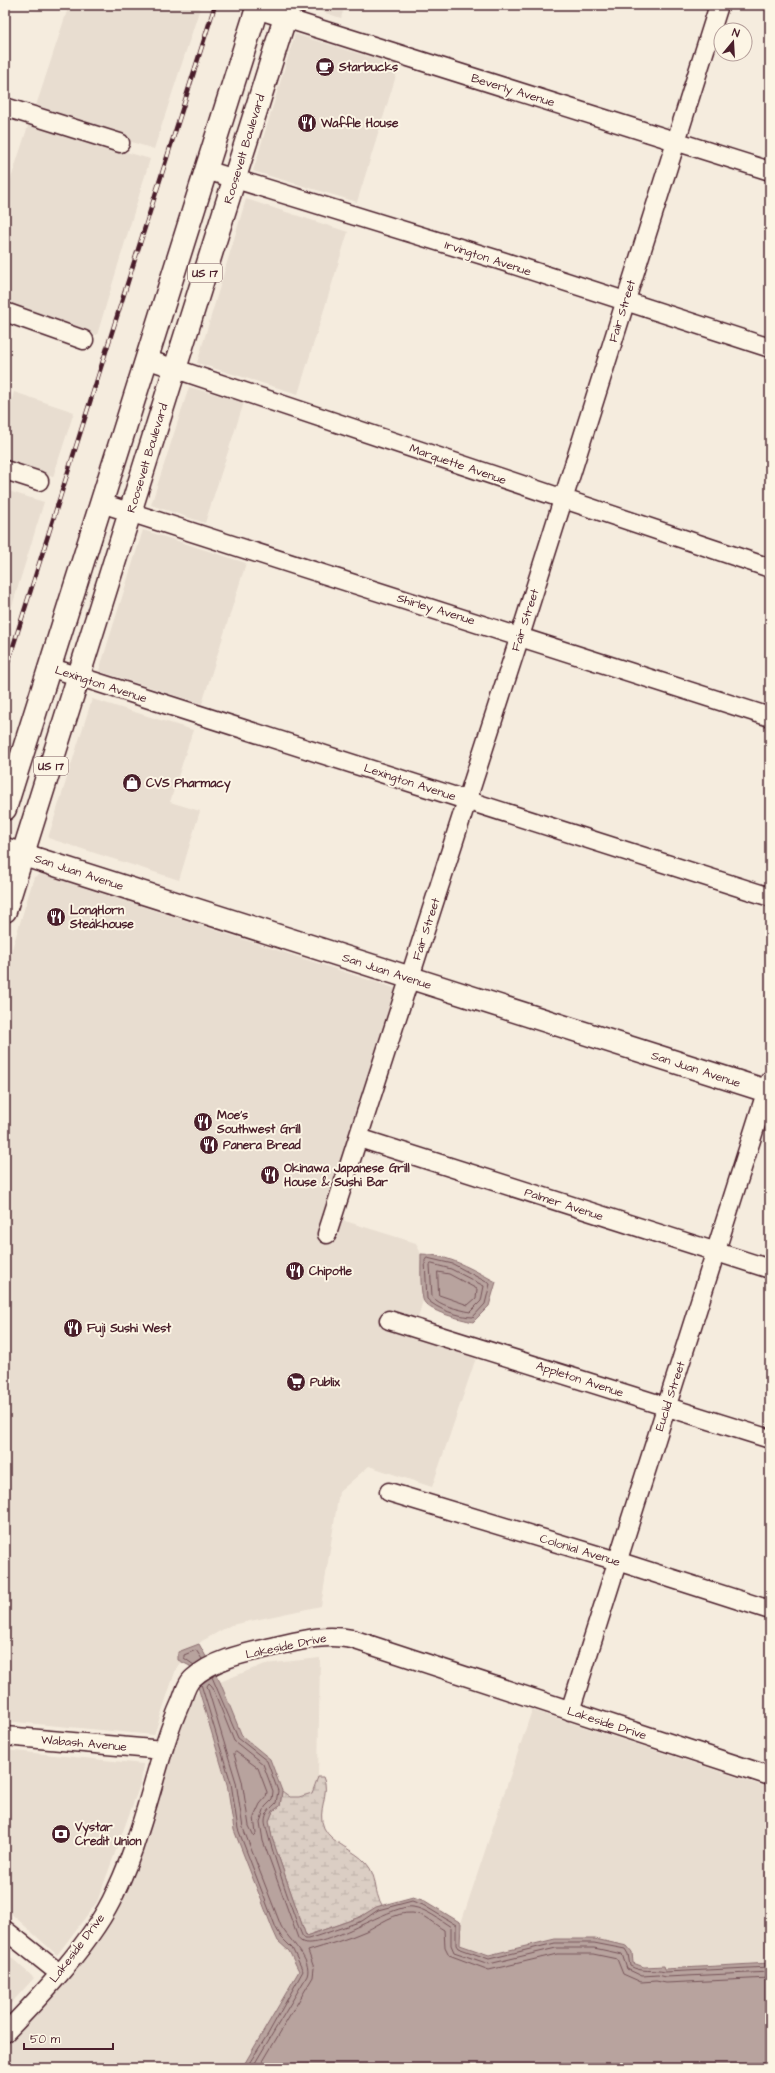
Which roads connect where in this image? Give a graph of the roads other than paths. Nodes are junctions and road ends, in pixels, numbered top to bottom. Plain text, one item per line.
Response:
1 (719, 5) edge
2 (257, 7) edge
3 (287, 12) edge
4 (5, 107) edge
5 (675, 141) junction
6 (120, 143) dead end
7 (206, 170) junction
8 (770, 171) edge
9 (235, 178) junction
10 (625, 302) junction
11 (5, 312) edge
12 (84, 340) dead end
13 (770, 348) edge
14 (146, 359) junction
15 (176, 368) junction
16 (5, 470) edge
17 (39, 481) dead end
18 (563, 500) junction
19 (101, 503) junction
20 (130, 513) junction
21 (770, 568) edge
22 (520, 636) junction
23 (49, 667) junction
24 (78, 677) junction
25 (770, 716) edge
26 (467, 801) junction
27 (5, 809) edge
28 (14, 852) edge
29 (770, 897) edge
30 (5, 911) edge
31 (410, 978) junction
32 (769, 1088) edge
33 (359, 1138) junction
34 (327, 1234) dead end
35 (716, 1252) junction
36 (770, 1269) edge
37 (389, 1320) dead end
38 (666, 1406) junction
39 (770, 1440) edge
40 (389, 1492) dead end
41 (617, 1561) junction
42 (770, 1610) edge
43 (570, 1711) junction
44 (5, 1736) edge
45 (163, 1750) junction
46 (770, 1776) edge
47 (5, 1930) edge
48 (59, 1973) junction
49 (5, 2033) edge

1 - 5 street, Fair Street
2 - 3 street, Beverly Avenue
2 - 7 main road, US 17
3 - 5 street, Beverly Avenue
3 - 9 main road, Roosevelt Boulevard / US 17
4 - 6 street
5 - 8 street, Beverly Avenue
5 - 10 street, Fair Street
7 - 9 street, Irvington Avenue
7 - 14 main road, US 17
9 - 10 street, Irvington Avenue
9 - 15 main road, Roosevelt Boulevard / US 17
10 - 13 street, Irvington Avenue
10 - 18 street, Fair Street
11 - 12 street
14 - 15 street, Marquette Avenue
14 - 19 main road, US 17
15 - 18 street, Marquette Avenue
15 - 20 main road, Roosevelt Boulevard / US 17
16 - 17 street
18 - 21 street, Marquette Avenue
18 - 22 street, Fair Street
19 - 20 street, Shirley Avenue
19 - 23 main road, US 17
20 - 22 street, Shirley Avenue
20 - 24 main road, Roosevelt Boulevard / US 17
22 - 25 street, Shirley Avenue
22 - 26 street, Fair Street
23 - 24 street, Lexington Avenue
23 - 27 main road, US 17
24 - 26 street, Lexington Avenue
24 - 28 main road, Roosevelt Boulevard / US 17
26 - 29 street, Lexington Avenue
26 - 31 street, Fair Street
28 - 30 main road, Roosevelt Boulevard / US 17
28 - 31 main road, San Juan Avenue
31 - 32 main road, San Juan Avenue
31 - 33 street, Fair Street
32 - 35 street, Euclid Street
33 - 34 street, Fair Street
33 - 35 street, Palmer Avenue
35 - 36 street, Palmer Avenue
35 - 38 street, Euclid Street
37 - 38 street, Appleton Avenue
38 - 39 street, Appleton Avenue
38 - 41 street, Euclid Street
40 - 41 street, Colonial Avenue
41 - 42 street, Colonial Avenue
41 - 43 street, Euclid Street
43 - 45 street, Lakeside Drive
43 - 46 street, Lakeside Drive
44 - 45 street, Wabash Avenue
45 - 48 street, Lakeside Drive
47 - 48 street
48 - 49 street, Lakeside Drive

